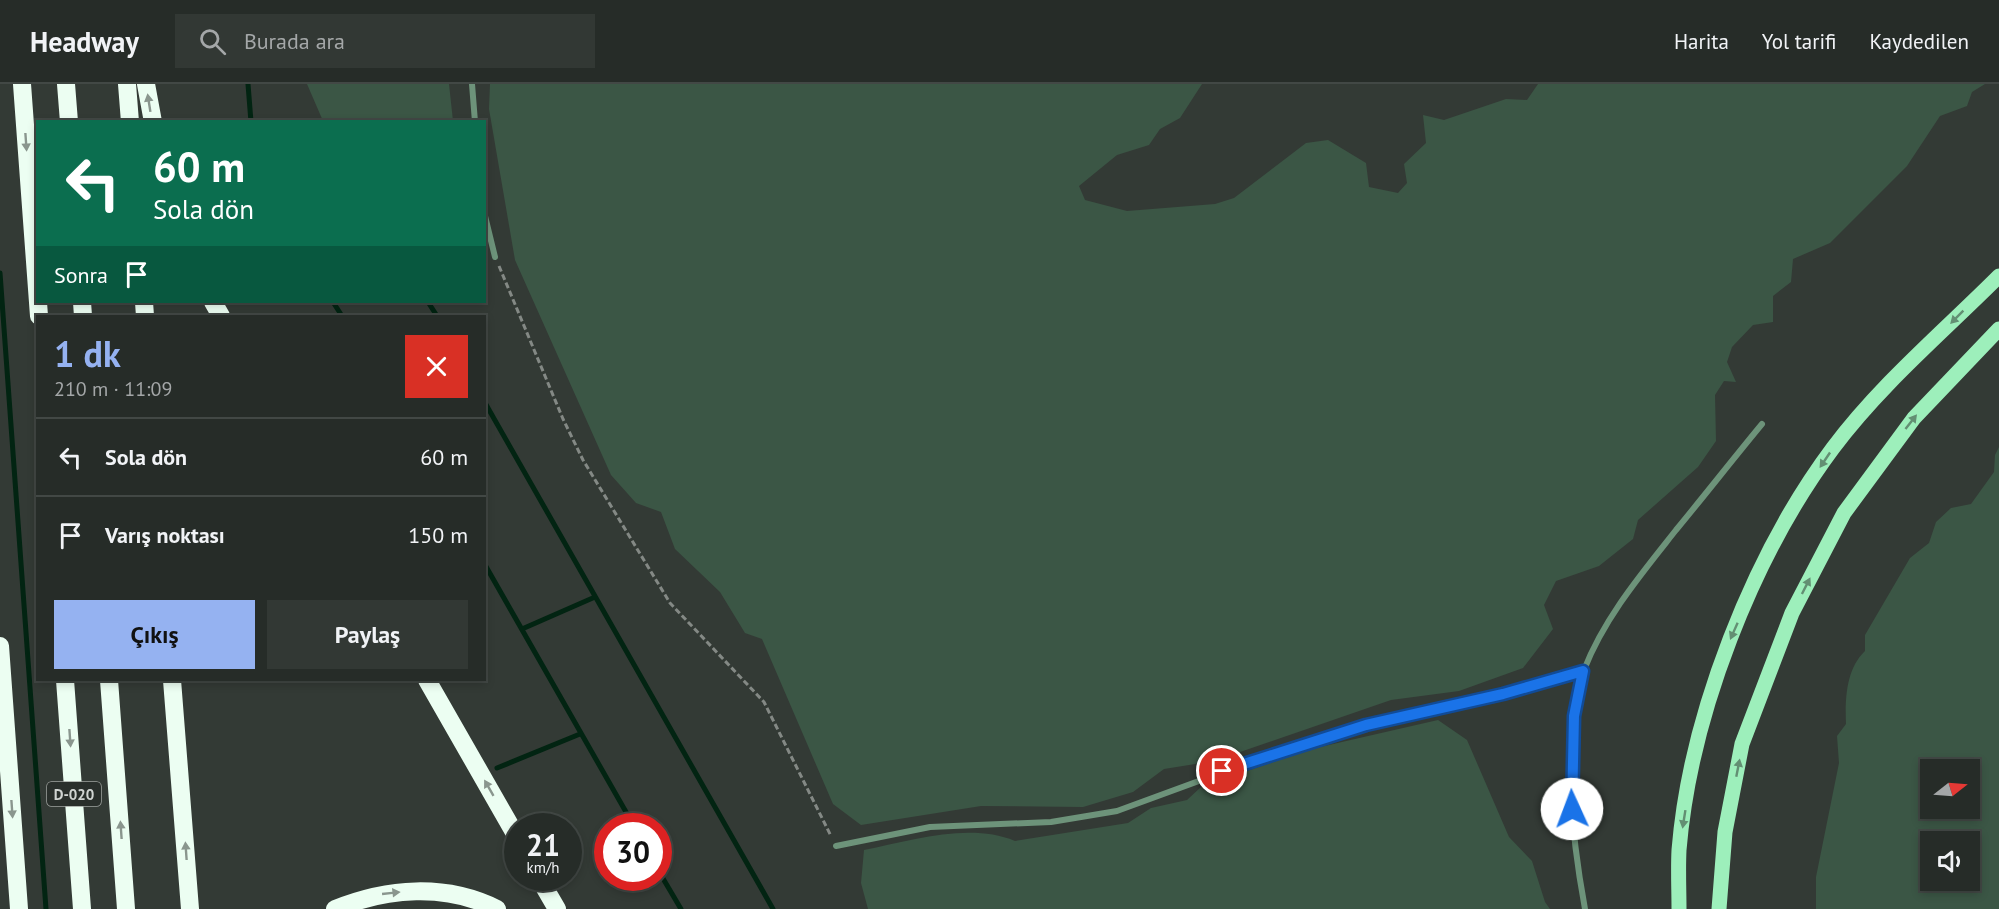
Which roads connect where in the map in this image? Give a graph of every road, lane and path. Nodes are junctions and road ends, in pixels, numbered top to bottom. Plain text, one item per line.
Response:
1 (22, 84) edge
2 (66, 84) edge
3 (127, 84) edge
4 (146, 84) edge
5 (472, 84) edge
6 (69, 120) edge
7 (130, 120) edge
8 (153, 120) edge
9 (475, 120) edge
10 (486, 220) edge
11 (495, 257) joint
12 (36, 275) edge
13 (1999, 276) edge
14 (1999, 329) edge
15 (1762, 424) dead end
16 (0, 646) edge
17 (1583, 671) junction
18 (65, 681) edge
19 (110, 681) edge
20 (172, 681) edge
21 (428, 681) edge
22 (504, 815) edge
23 (836, 846) joint
24 (547, 891) edge
25 (19, 909) edge
26 (82, 909) edge
27 (126, 909) edge
28 (190, 909) edge
29 (335, 909) edge
30 (496, 909) edge
31 (557, 909) edge
32 (1585, 909) edge
33 (1679, 909) edge
34 (1719, 909) edge

1 -> 12 highway
2 - 6 highway
3 - 7 highway
8 -> 4 highway
5 - 9 street
10 - 11 street
11 - 23 path
13 -> 33 main road
34 -> 14 main road
15 - 17 street
16 -> 25 highway
17 - 23 street
17 - 32 street
18 -> 26 highway, D-020
27 -> 19 highway, D-020
28 -> 20 highway
22 -> 21 highway
24 - 31 highway
29 -> 30 highway

